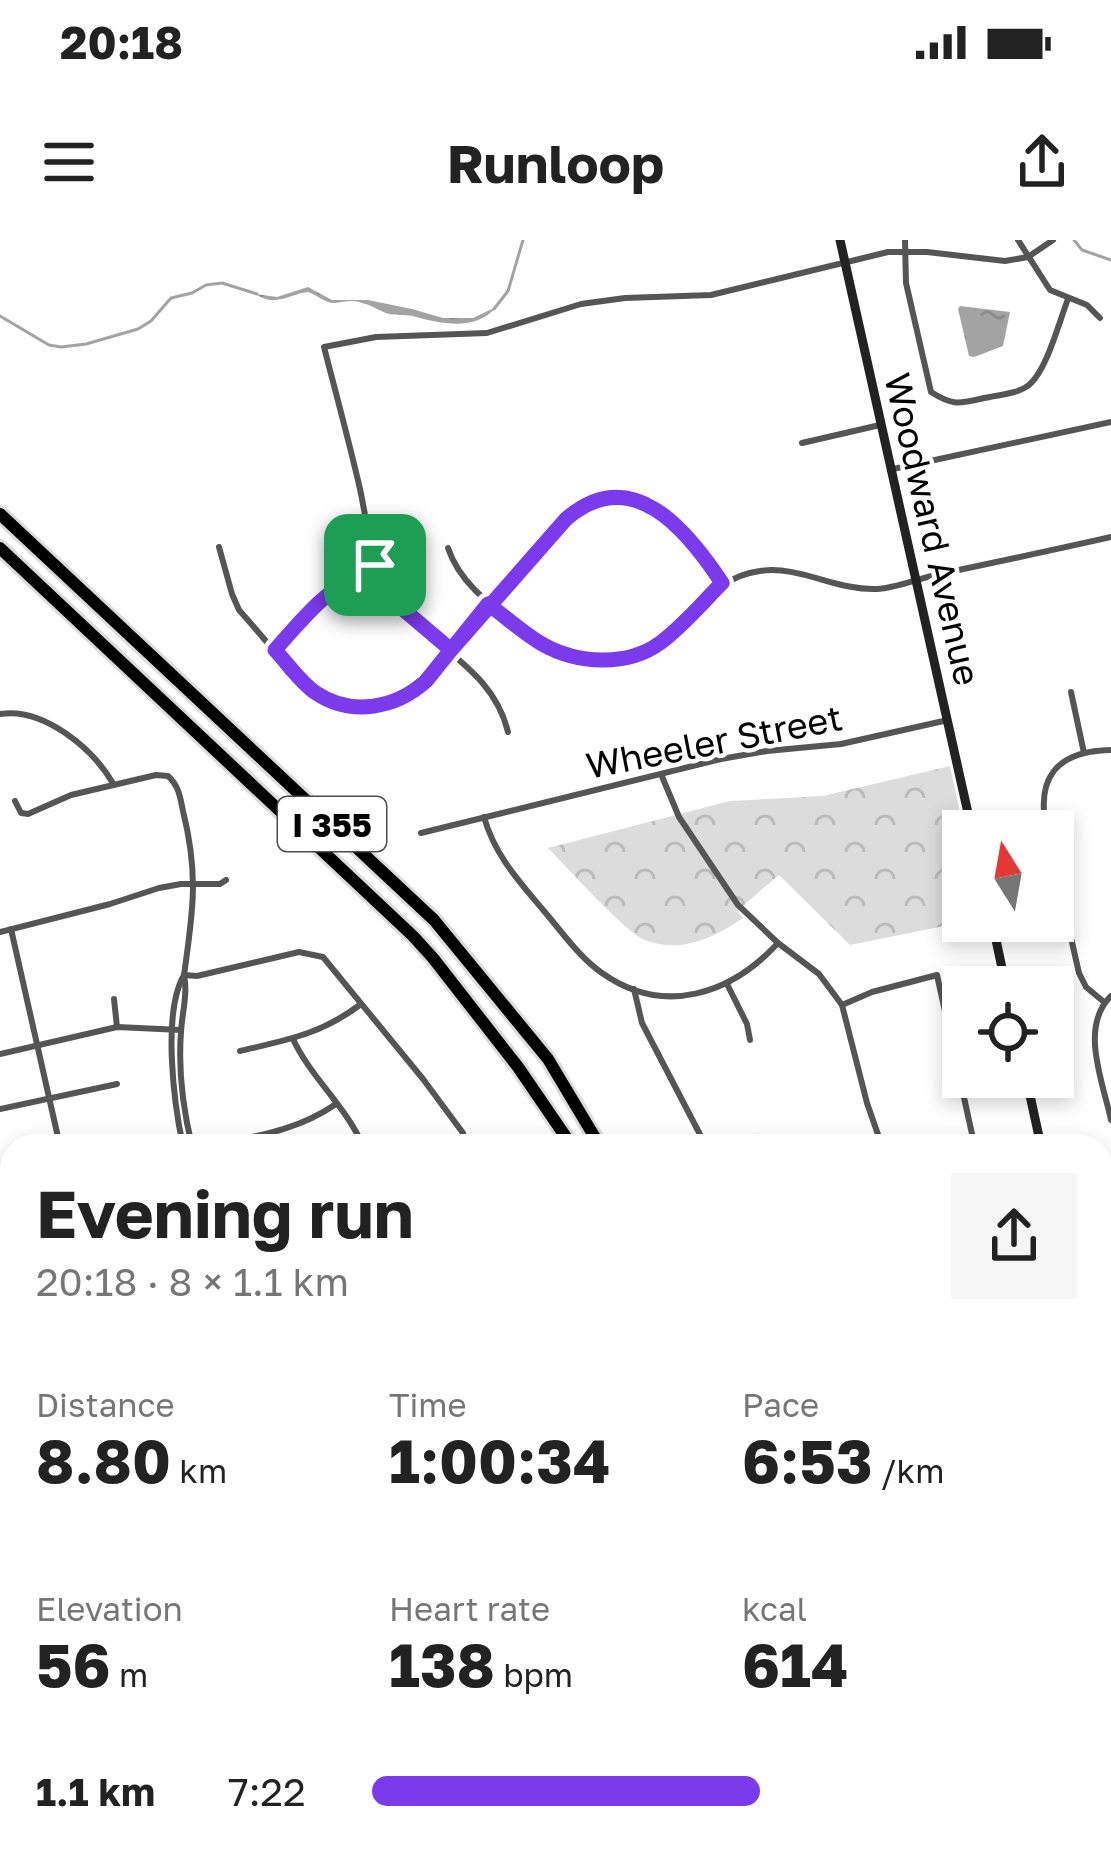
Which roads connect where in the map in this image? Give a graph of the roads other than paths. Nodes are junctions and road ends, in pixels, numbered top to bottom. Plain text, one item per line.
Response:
1 (840, 240) edge
2 (905, 240) edge
3 (1018, 240) edge
4 (1053, 240) edge
5 (905, 251) junction
6 (1028, 257) junction
7 (844, 260) junction
8 (1068, 299) junction
9 (1100, 318) dead end
10 (1111, 422) edge
11 (882, 424) junction
12 (802, 443) dead end
13 (893, 469) junction
14 (0, 504) edge
15 (0, 514) edge
16 (24, 536) junction
17 (1111, 538) edge
18 (219, 547) dead end
19 (0, 548) edge
20 (448, 548) dead end
21 (375, 565) junction
22 (917, 579) junction
23 (722, 583) junction
24 (488, 604) junction
25 (275, 650) junction
26 (451, 650) junction
27 (1071, 692) dead end
28 (0, 714) edge
29 (948, 719) junction
30 (508, 732) dead end
31 (1111, 750) edge
32 (1084, 753) junction
33 (661, 774) junction
34 (114, 785) junction
35 (15, 801) dead end
36 (968, 810) edge
37 (1044, 810) edge
38 (484, 817) junction
39 (421, 833) dead end
40 (226, 880) dead end
41 (195, 884) junction
42 (11, 929) junction
43 (0, 932) edge
44 (1072, 942) edge
45 (778, 943) junction
46 (184, 975) junction
47 (727, 984) junction
48 (634, 989) junction
49 (114, 999) dead end
50 (1108, 999) edge
51 (361, 1004) junction
52 (842, 1005) junction
53 (117, 1028) junction
54 (177, 1029) junction
55 (293, 1039) junction
56 (750, 1040) dead end
57 (37, 1046) junction
58 (240, 1051) dead end
59 (0, 1054) edge
60 (117, 1084) dead end
61 (49, 1097) junction
62 (1031, 1098) edge
63 (336, 1104) junction
64 (0, 1108) edge
65 (1111, 1120) edge
66 (57, 1134) edge
67 (185, 1134) edge
68 (261, 1134) edge
69 (357, 1134) edge
70 (463, 1134) edge
71 (564, 1134) edge
72 (593, 1134) edge
73 (700, 1134) edge
74 (878, 1134) edge
75 (972, 1134) edge
76 (1038, 1134) edge

1 - 7 main road, Woodward Avenue
2 - 5 street
3 - 6 street
4 - 6 street
5 - 6 street
5 - 7 street
5 - 8 street
6 - 8 street
7 - 11 main road, Woodward Avenue
7 - 21 street
8 - 9 street
10 - 13 street
11 - 12 street
11 - 13 main road, Woodward Avenue
13 - 22 main road, Woodward Avenue
14 - 16 highway
15 - 16 highway, I 355
16 - 72 highway, I 355
17 - 22 street
18 - 25 street
19 - 71 highway, I 355
20 - 24 street
21 - 25 street
21 - 26 street
22 - 23 street
22 - 29 main road, Woodward Avenue
23 - 24 street
23 - 24 street
24 - 26 street
25 - 26 street
26 - 30 street
27 - 32 street
28 - 34 street
29 - 33 street, Wheeler Street
29 - 36 main road, Woodward Avenue
31 - 32 street
32 - 37 street
33 - 38 street, Wheeler Street
33 - 45 street
34 - 35 street
34 - 41 street
38 - 39 street, Wheeler Street
38 - 48 street
40 - 41 street
41 - 42 street
41 - 46 street
42 - 43 street
42 - 57 street
44 - 50 street
45 - 47 street
45 - 52 street
46 - 51 street
46 - 54 street
47 - 48 street
47 - 56 street
48 - 73 street
49 - 53 street
50 - 65 street
51 - 55 street
51 - 70 street
52 - 74 street
52 - 75 street
53 - 54 street
53 - 57 street
54 - 67 street
55 - 58 street
55 - 63 street
57 - 59 street
57 - 61 street
60 - 61 street
61 - 64 street
61 - 66 street
62 - 76 main road
63 - 68 street
63 - 69 street

